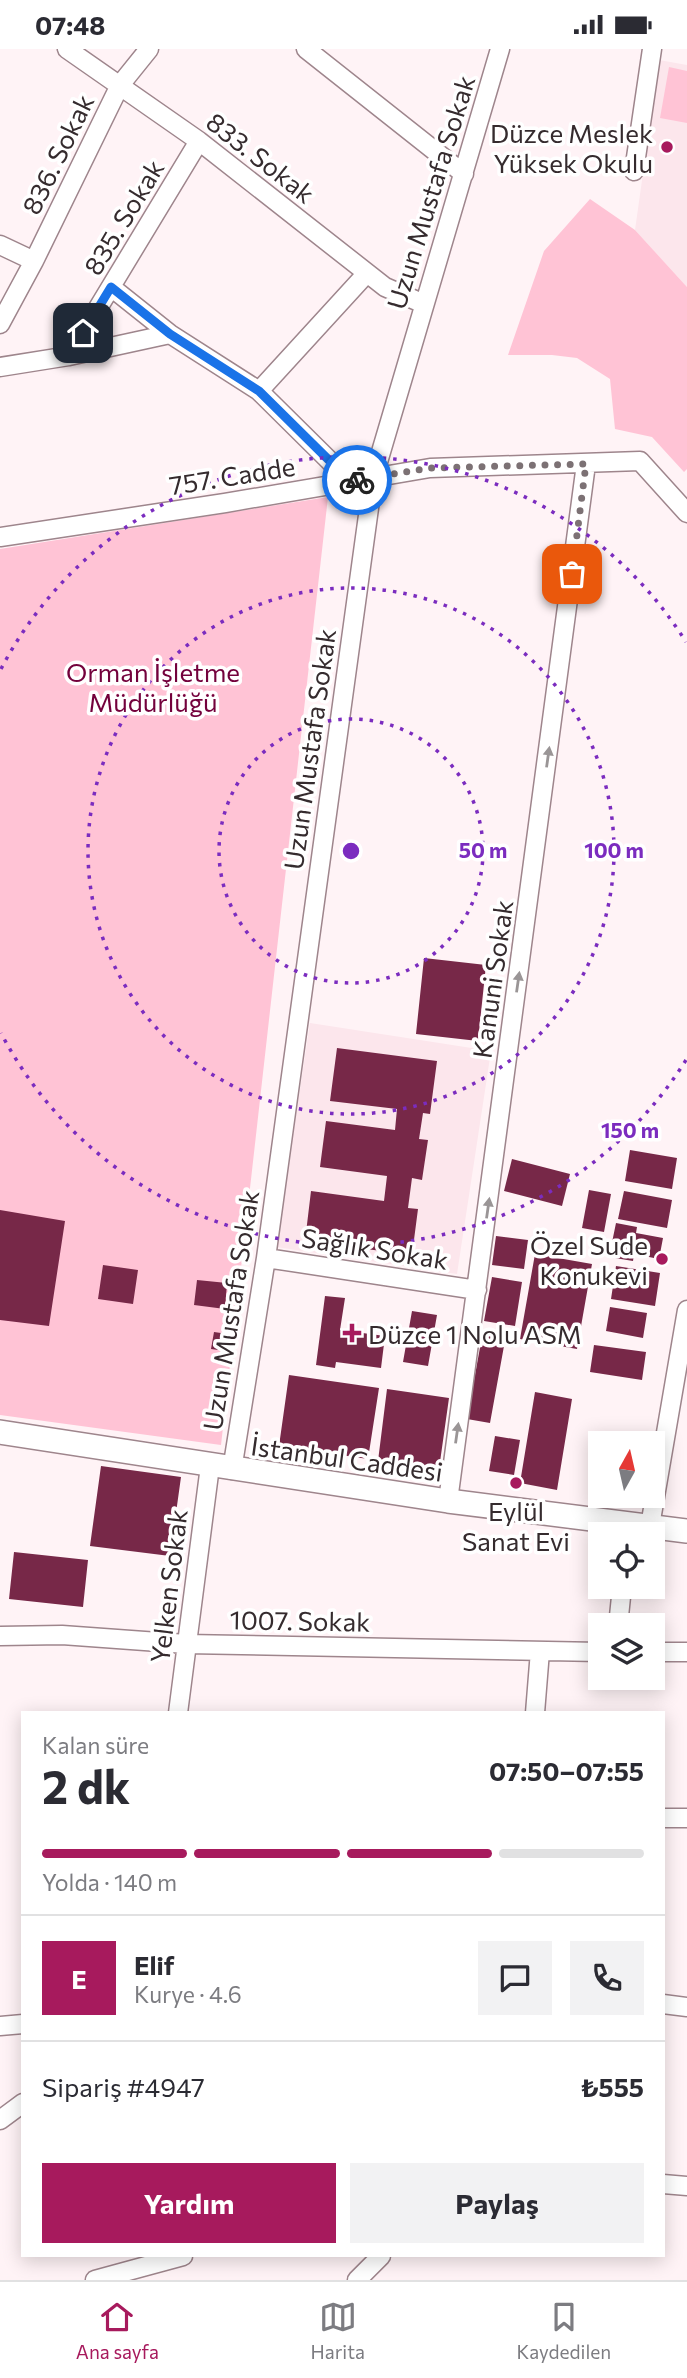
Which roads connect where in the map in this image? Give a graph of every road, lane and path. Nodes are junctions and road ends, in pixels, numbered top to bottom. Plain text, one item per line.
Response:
1 (67, 49) edge
2 (149, 49) edge
3 (306, 49) edge
4 (500, 49) edge
5 (652, 49) edge
6 (120, 85) junction
7 (199, 141) junction
8 (634, 171) dead end
9 (464, 174) junction
10 (0, 245) edge
11 (34, 261) junction
12 (367, 273) junction
13 (111, 287) junction
14 (424, 304) junction
15 (0, 324) edge
16 (170, 334) junction
17 (69, 356) junction
18 (0, 367) edge
19 (259, 391) junction
20 (586, 464) junction
21 (373, 478) junction
22 (350, 481) junction
23 (687, 513) edge
24 (0, 537) edge
25 (266, 1258) junction
26 (477, 1290) junction
27 (687, 1310) edge
28 (683, 1354) edge
29 (0, 1432) edge
30 (221, 1468) junction
31 (447, 1501) junction
32 (594, 1522) edge
33 (638, 1522) edge
34 (665, 1530) edge
35 (687, 1531) edge
36 (0, 1636) edge
37 (186, 1644) junction
38 (541, 1651) junction
39 (588, 1652) edge
40 (665, 1652) edge
41 (687, 1652) edge
42 (178, 1711) edge
43 (535, 1711) edge
44 (665, 1818) edge
45 (687, 1818) edge
46 (665, 2004) edge
47 (687, 2007) edge
48 (21, 2024) edge
49 (0, 2026) edge
50 (21, 2104) edge
51 (0, 2120) edge
52 (665, 2184) edge
53 (687, 2186) edge
54 (179, 2257) edge
55 (380, 2257) edge
56 (95, 2280) edge
57 (357, 2280) edge

1 - 6 street, 833. Sokak
2 - 6 street, 836. Sokak
3 - 9 street
4 - 9 street, Uzun Mustafa Sokak
5 - 8 street
6 - 7 street, 833. Sokak
6 - 11 street, 836. Sokak
7 - 12 street, 833. Sokak
7 - 13 street, 835. Sokak
9 - 14 street, Uzun Mustafa Sokak
10 - 11 street
11 - 15 street, 836. Sokak
12 - 14 street, 833. Sokak
12 - 19 street
13 - 16 street
13 - 17 street, 835. Sokak
14 - 21 street, Uzun Mustafa Sokak
16 - 17 street
16 - 19 street
17 - 18 street
19 - 22 street
20 - 21 street, 757. Cadde
20 - 23 street, 757. Cadde
26 -> 20 street, Kanuni Sokak
21 - 22 street, 757. Cadde
21 - 25 street, Uzun Mustafa Sokak
22 - 24 street, 757. Cadde
25 - 26 street, Sağlık Sokak
25 - 30 street, Uzun Mustafa Sokak
31 -> 26 street, Kanuni Sokak
27 - 28 street
28 - 33 street
29 - 30 main road, İstanbul Caddesi
30 - 31 main road, İstanbul Caddesi
30 - 37 street, Yelken Sokak
31 - 32 main road, İstanbul Caddesi
34 - 35 main road, İstanbul Caddesi
36 - 37 street, 1007. Sokak
37 - 38 street, 1007. Sokak
37 - 42 street, Yelken Sokak
38 - 39 street, 1007. Sokak
38 - 43 street
40 - 41 street
44 - 45 street
46 - 47 street
48 - 49 street
50 - 51 street
52 - 53 street
54 - 56 street
55 - 57 street

